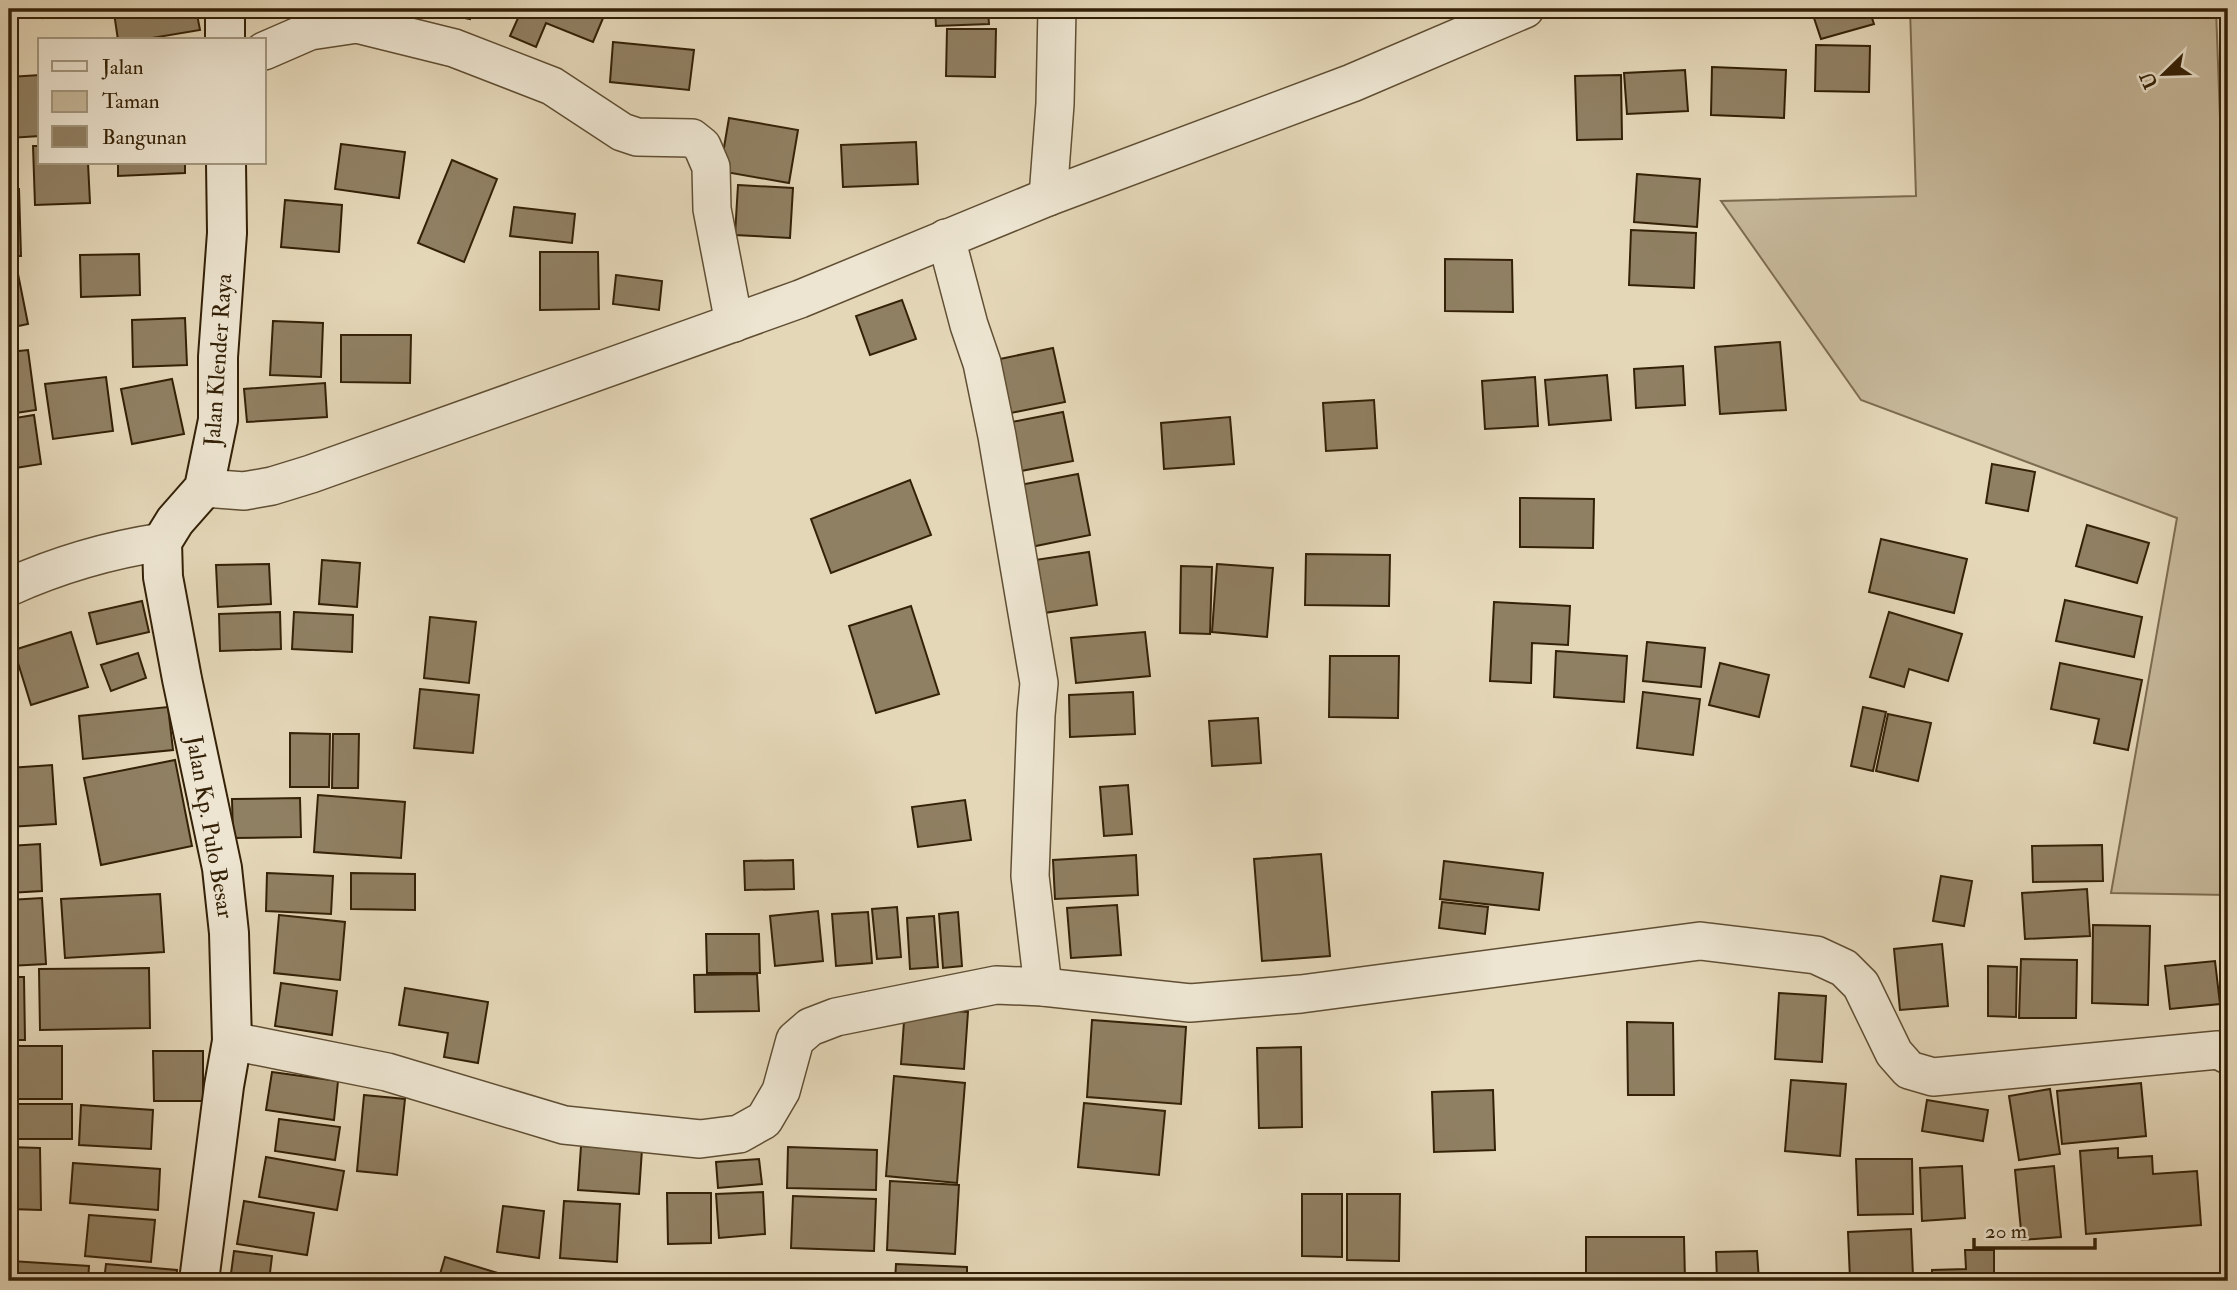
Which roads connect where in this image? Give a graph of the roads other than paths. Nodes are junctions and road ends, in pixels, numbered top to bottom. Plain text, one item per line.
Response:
1 (225, 9) edge
2 (1057, 9) edge
3 (1525, 9) edge
4 (225, 38) edge
5 (266, 50) edge
6 (226, 164) edge
7 (1048, 197) junction
8 (946, 239) junction
9 (734, 323) junction
10 (204, 488) junction
11 (162, 542) junction
12 (9, 587) edge
13 (1043, 987) junction
14 (232, 1041) junction
15 (2228, 1055) edge
16 (200, 1281) edge

1 - 4 street
2 - 7 street
3 - 7 street
5 - 9 street
6 - 10 street, Jalan Klender Raya
7 - 8 street
8 - 9 street
8 - 13 street
9 - 10 street
10 - 11 street
11 - 12 street
11 - 14 street, Jalan Kp. Pulo Besar
13 - 14 street
13 - 15 street
14 - 16 street, Jalan Kp. Pulo Besar

